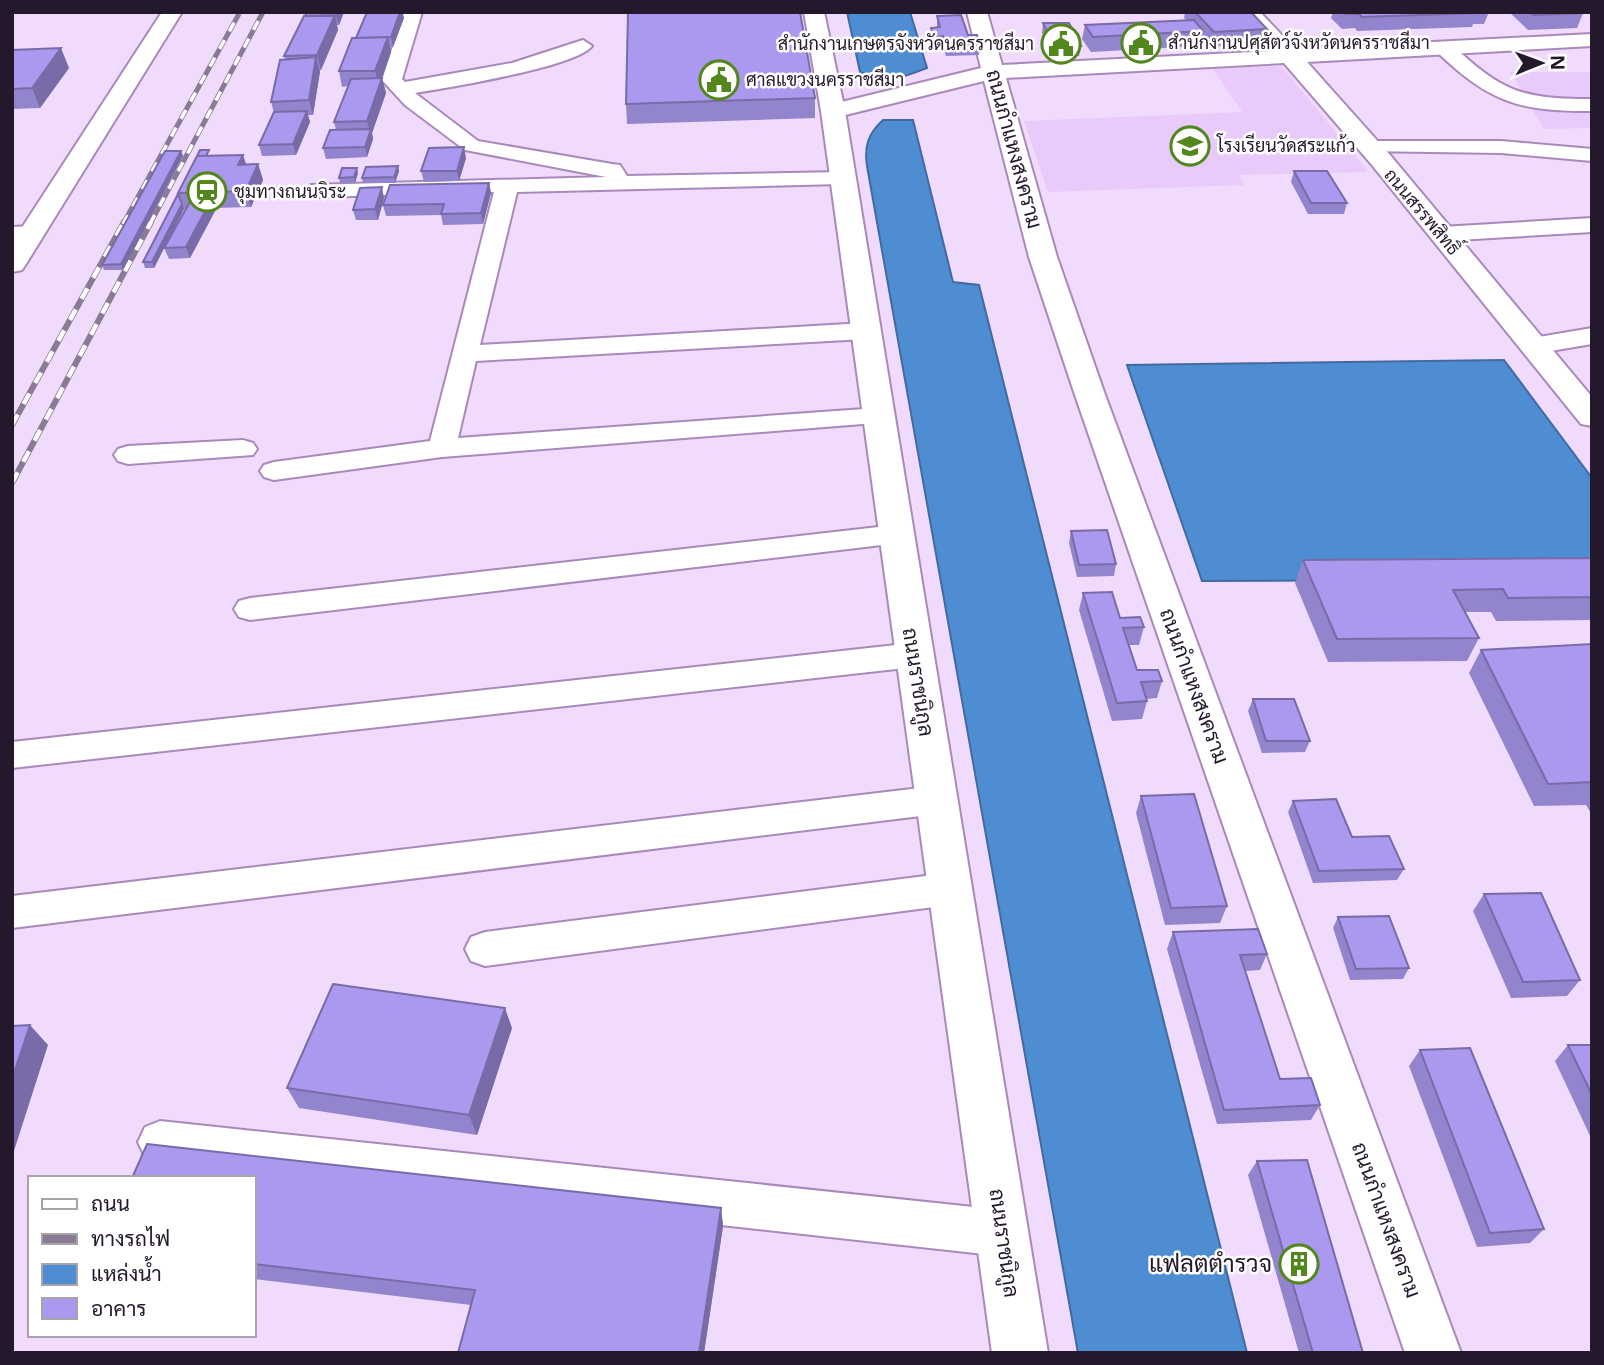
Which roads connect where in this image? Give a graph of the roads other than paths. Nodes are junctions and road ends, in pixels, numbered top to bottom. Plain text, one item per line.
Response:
1 (172, 12) edge
2 (413, 12) edge
3 (814, 12) edge
4 (977, 12) edge
5 (1248, 12) edge
6 (1592, 40) edge
7 (583, 46) dead end
8 (1444, 48) junction
9 (1290, 56) junction
10 (993, 72) junction
11 (401, 89) junction
12 (1592, 105) edge
13 (834, 111) junction
14 (1368, 147) junction
15 (1592, 155) edge
16 (842, 178) junction
17 (617, 183) junction
18 (507, 186) junction
19 (319, 190) dead end
20 (1592, 225) edge
21 (22, 233) edge
22 (1441, 234) junction
23 (12, 264) edge
24 (865, 331) junction
25 (1592, 336) edge
26 (1533, 346) junction
27 (465, 354) junction
28 (878, 416) junction
29 (1592, 417) edge
30 (442, 448) junction
31 (243, 449) dead end
32 (128, 455) dead end
33 (274, 471) dead end
34 (896, 535) junction
35 (250, 609) dead end
36 (914, 655) junction
37 (12, 755) edge
38 (937, 800) junction
39 (949, 889) junction
40 (12, 912) edge
41 (485, 949) dead end
42 (160, 1142) edge
43 (1003, 1233) junction
44 (1020, 1353) edge
45 (1433, 1353) edge

1 - 21 street
2 - 11 street
3 - 13 street, ถนนราชนิกูล
4 - 10 street, ถนนกำแหงสงคราม
5 - 9 street, ถนนสรรพสิทธิ์
6 - 8 street
7 - 11 street
8 - 9 street
8 - 12 street
9 - 10 street
9 - 14 street, ถนนสรรพสิทธิ์
10 - 13 street
10 - 45 street, ถนนกำแหงสงคราม
11 - 17 street
13 - 16 street, ถนนราชนิกูล
14 - 15 street
14 - 22 street, ถนนสรรพสิทธิ์
16 - 17 street
16 - 24 street, ถนนราชนิกูล
17 - 18 street
18 - 19 street
18 - 27 street
20 - 22 street
21 - 23 street
22 - 26 street, ถนนสรรพสิทธิ์
24 - 27 street
24 - 28 street, ถนนราชนิกูล
25 - 26 street
26 - 29 street, ถนนสรรพสิทธิ์
27 - 30 street
28 - 30 street
28 - 34 street, ถนนราชนิกูล
30 - 33 street
31 - 32 street
34 - 35 street
34 - 36 street, ถนนราชนิกูล
36 - 37 street
36 - 38 street, ถนนราชนิกูล
38 - 39 street, ถนนราชนิกูล
38 - 40 street
39 - 41 street
39 - 43 street, ถนนราชนิกูล
42 - 43 street
43 - 44 street, ถนนราชนิกูล

